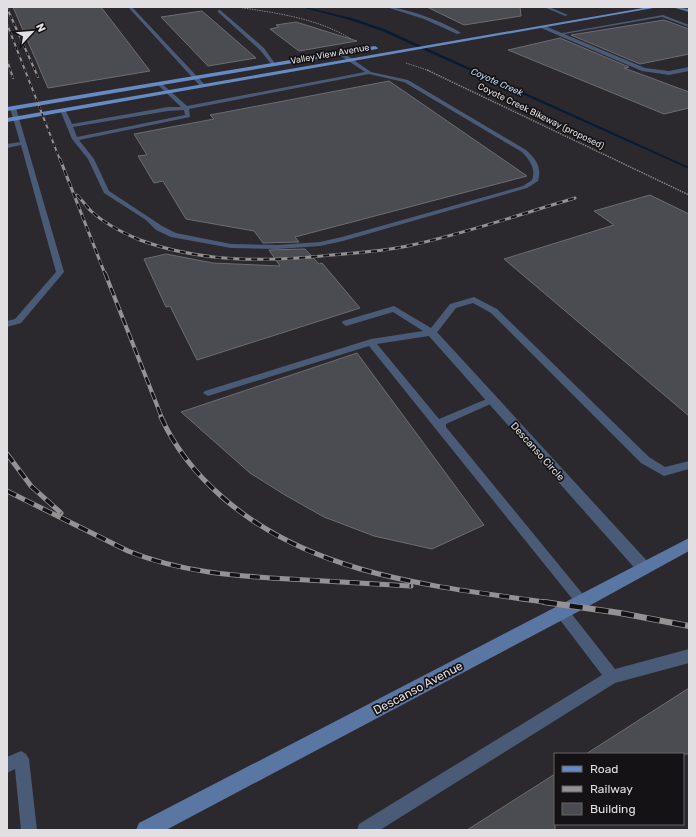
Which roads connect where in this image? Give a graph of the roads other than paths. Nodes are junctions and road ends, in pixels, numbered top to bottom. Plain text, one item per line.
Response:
1 (130, 7) edge
2 (388, 7) edge
3 (546, 7) edge
4 (657, 7) edge
5 (677, 7) edge
6 (689, 11) edge
7 (219, 12) dead end
8 (573, 14) dead end
9 (566, 15) junction
10 (558, 16) dead end
11 (689, 26) edge
12 (543, 27) junction
13 (466, 32) dead end
14 (459, 33) junction
15 (560, 34) junction
16 (445, 36) dead end
17 (379, 47) dead end
18 (340, 53) junction
19 (350, 60) junction
20 (274, 64) junction
21 (689, 69) edge
22 (369, 73) junction
23 (195, 78) junction
24 (160, 84) junction
25 (203, 86) junction
26 (168, 92) junction
27 (186, 108) junction
28 (10, 109) edge
29 (63, 110) junction
30 (16, 118) junction
31 (7, 120) edge
32 (71, 126) junction
33 (75, 139) junction
34 (23, 143) junction
35 (7, 146) edge
36 (346, 323) dead end
37 (7, 324) edge
38 (432, 333) junction
39 (371, 342) junction
40 (208, 393) dead end
41 (492, 400) junction
42 (440, 428) junction
43 (689, 464) edge
44 (689, 544) edge
45 (644, 568) junction
46 (582, 602) junction
47 (562, 612) junction
48 (689, 656) edge
49 (612, 678) junction
50 (7, 766) edge
51 (29, 830) edge
52 (146, 830) edge
53 (365, 830) edge

1 - 23 lane
2 - 14 lane
3 - 9 lane
4 - 12 main road, Valley View Avenue
5 - 6 street
7 - 20 lane
8 - 9 main road
9 - 10 main road
11 - 15 lane
12 - 15 street
12 - 19 main road, Valley View Avenue
13 - 14 main road
14 - 16 main road
15 - 21 street
17 - 18 main road, Valley View Avenue
18 - 19 lane
18 - 20 main road, Valley View Avenue
19 - 22 lane
19 - 25 main road, Valley View Avenue
20 - 23 main road, Valley View Avenue
22 - 27 lane
22 - 33 lane
23 - 24 main road, Valley View Avenue
23 - 25 lane
24 - 26 lane
24 - 28 main road, Valley View Avenue
25 - 26 main road, Valley View Avenue
26 - 27 lane
26 - 29 main road, Valley View Avenue
27 - 32 lane
27 - 33 lane
28 - 30 lane
29 - 30 main road, Valley View Avenue
29 - 32 lane
30 - 31 main road, Valley View Avenue
30 - 34 lane
32 - 33 lane
34 - 35 lane
34 - 37 lane
36 - 38 lane
38 - 39 lane
38 - 41 street, Descanso Circle
38 - 43 lane
39 - 40 lane
39 - 42 lane
41 - 42 lane
41 - 45 street, Descanso Circle
42 - 46 lane
44 - 45 street, Descanso Avenue
45 - 46 street, Descanso Avenue
46 - 47 street, Descanso Avenue
47 - 49 lane
47 - 52 street, Descanso Avenue
48 - 49 lane
49 - 53 lane
50 - 51 lane

